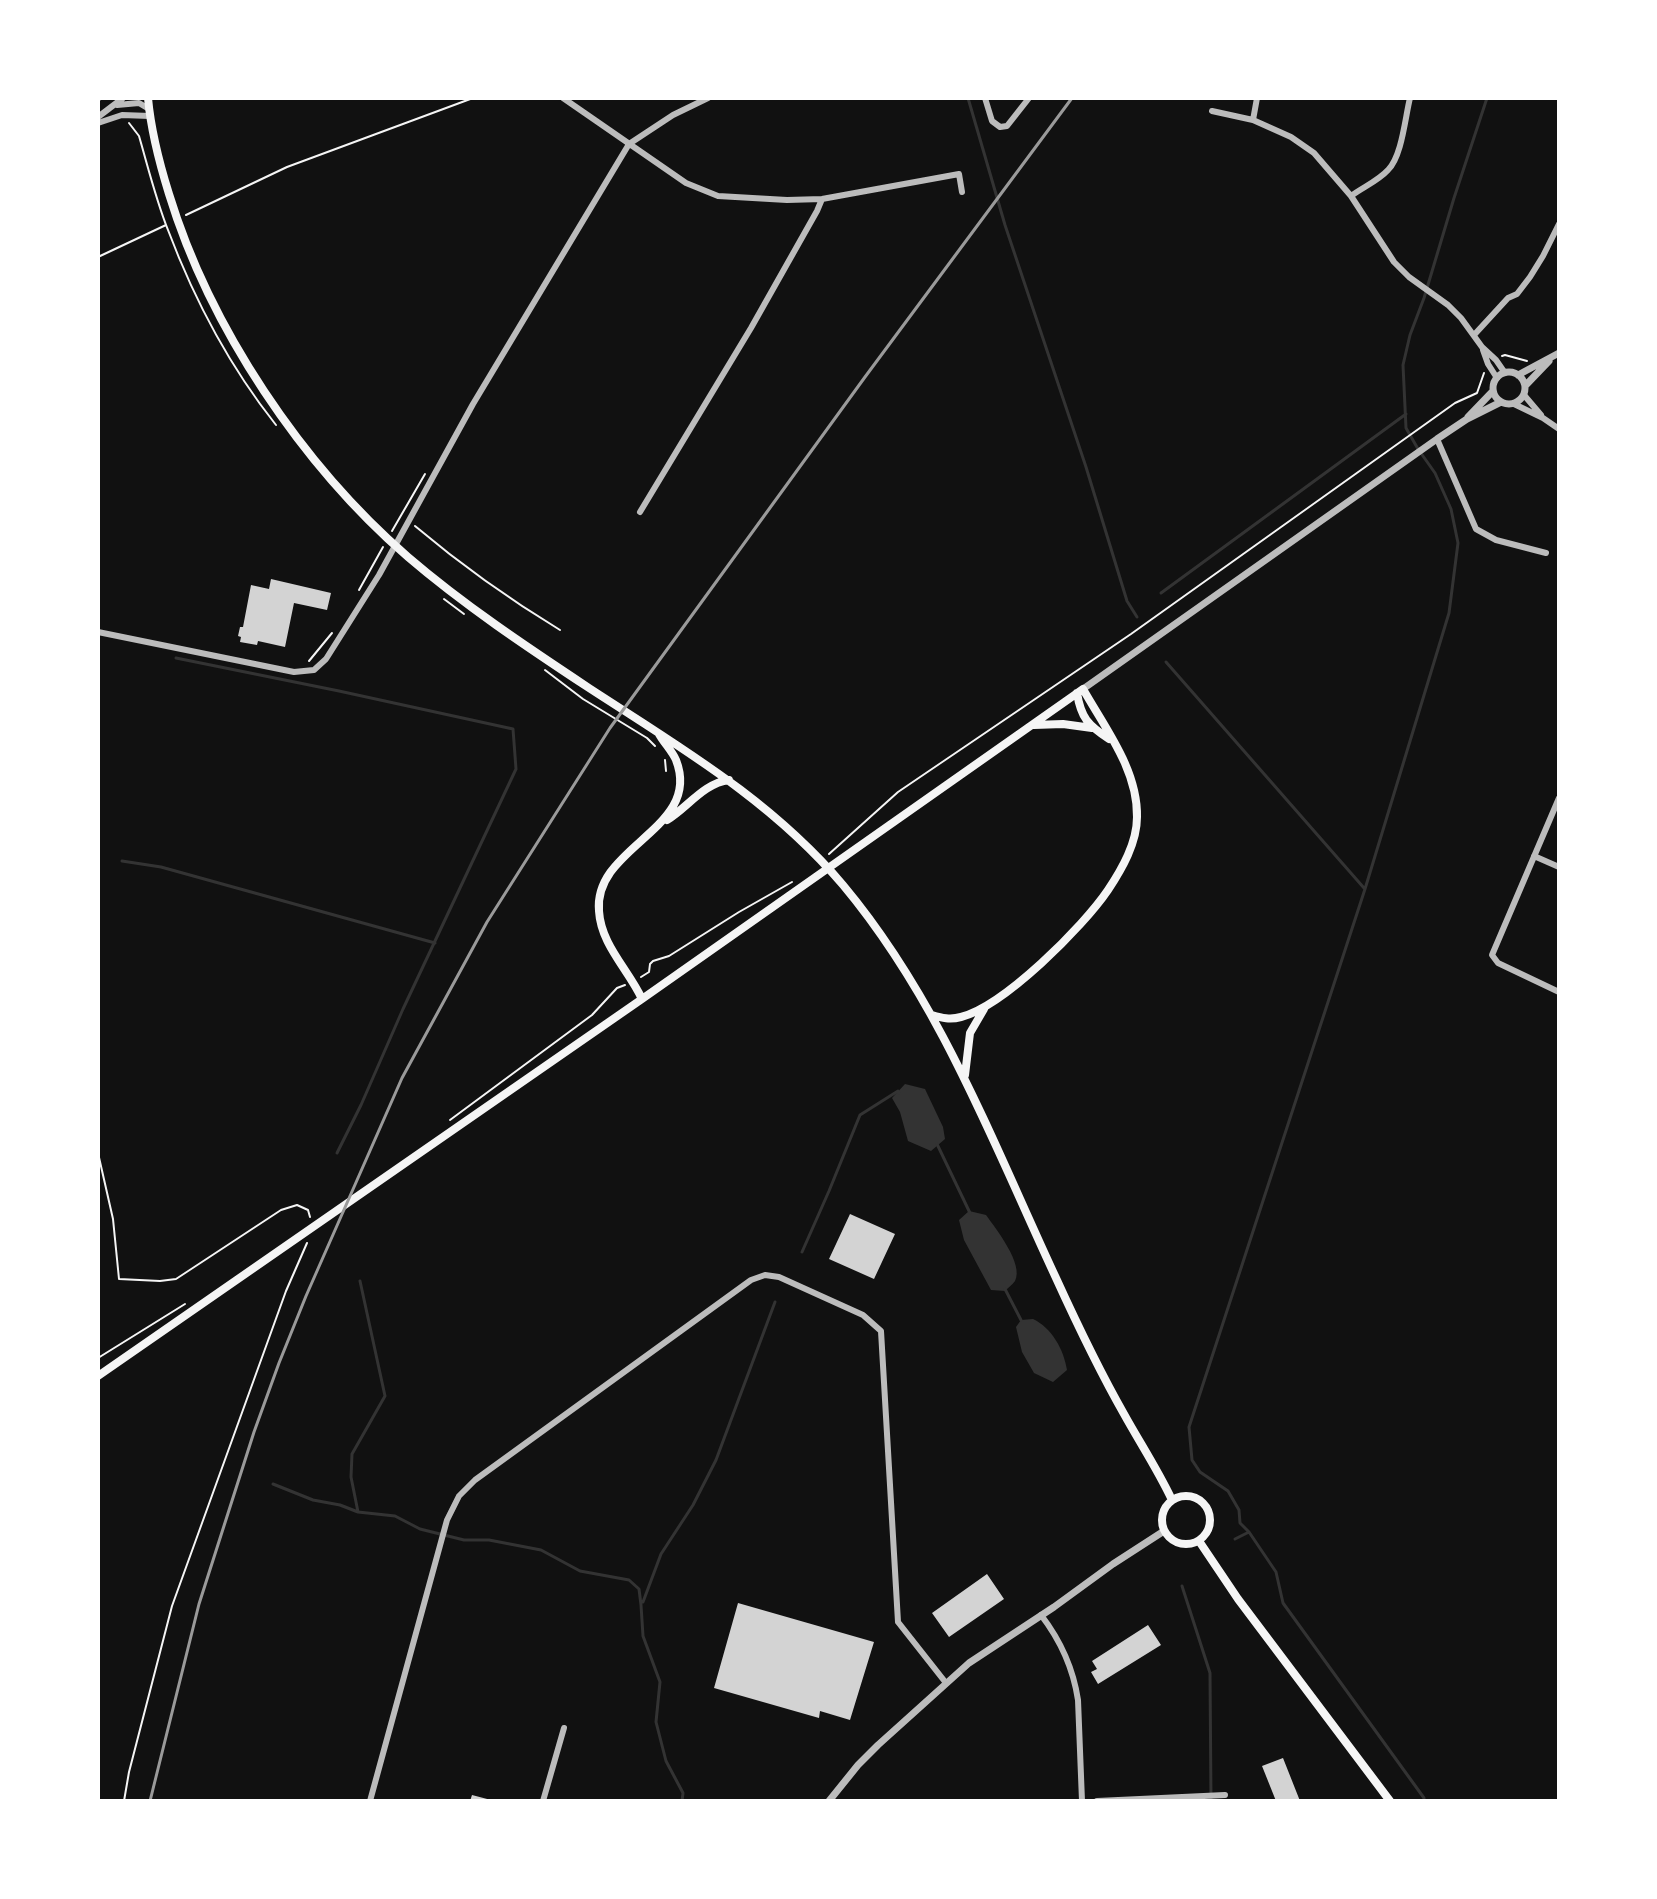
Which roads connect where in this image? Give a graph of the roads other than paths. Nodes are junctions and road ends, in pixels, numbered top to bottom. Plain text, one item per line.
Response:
1 (123, 98) edge
2 (148, 98) edge
3 (563, 98) edge
4 (708, 98) edge
5 (985, 98) edge
6 (1029, 98) edge
7 (1257, 98) edge
8 (1410, 98) edge
9 (117, 105) junction
10 (1212, 111) dead end
11 (149, 112) junction
12 (98, 117) edge
13 (1253, 120) junction
14 (98, 123) edge
15 (629, 144) junction
16 (962, 192) dead end
17 (1351, 196) junction
18 (822, 199) junction
19 (1559, 224) edge
20 (1474, 335) junction
21 (1482, 347) junction
22 (1556, 354) edge
23 (1505, 373) junction
24 (1518, 375) junction
25 (1497, 378) junction
26 (1493, 391) junction
27 (1524, 391) junction
28 (1501, 402) junction
29 (1514, 404) junction
30 (1543, 418) junction
31 (1467, 419) junction
32 (1559, 429) edge
33 (1437, 439) junction
34 (640, 512) dead end
35 (1546, 553) dead end
36 (98, 632) edge
37 (1080, 691) junction
38 (1033, 725) junction
39 (1093, 728) junction
40 (655, 730) junction
41 (1113, 742) junction
42 (729, 780) junction
43 (1559, 798) edge
44 (659, 824) junction
45 (1534, 856) junction
46 (1559, 867) edge
47 (1559, 992) edge
48 (642, 999) junction
49 (984, 1008) junction
50 (932, 1015) junction
51 (964, 1076) junction
52 (98, 1376) edge
53 (1172, 1500) junction
54 (1164, 1531) junction
55 (1199, 1541) junction
56 (1041, 1615) junction
57 (946, 1683) junction
58 (564, 1728) dead end
59 (1225, 1795) dead end
60 (370, 1801) edge
61 (543, 1801) edge
62 (829, 1801) edge
63 (1082, 1801) edge
64 (1097, 1801) edge
65 (1390, 1801) edge

1 - 9 street
2 - 11 main road
3 - 15 street
4 - 15 street
5 - 6 street
7 - 13 street
8 - 17 street
9 - 11 street
9 - 12 street
10 - 13 street
11 - 14 street
11 - 40 main road
13 - 17 street
15 - 18 street
15 - 36 street
16 - 18 street
17 - 20 street
18 - 34 street
19 - 20 street
20 - 21 street
21 - 23 street
21 - 25 street
22 - 24 street
22 - 27 street
23 - 24 street
23 - 25 street
24 - 27 street
25 - 26 street
26 - 28 street
26 - 31 street
27 - 29 street
27 - 30 street
28 - 29 street
28 - 31 street
29 - 30 street
30 - 32 street
31 - 33 street
33 - 35 street
33 - 37 street
37 - 38 main road
37 - 39 main road
37 - 41 main road
38 - 39 main road
38 - 48 main road
39 - 41 main road
40 - 42 main road
40 - 44 main road
41 - 49 main road
42 - 44 main road
42 - 50 main road
43 - 45 street
44 - 48 main road
45 - 46 street
45 - 47 street
48 - 52 main road
49 - 50 main road
49 - 51 main road
50 - 51 main road
51 - 53 main road
53 - 54 main road
53 - 55 main road
54 - 55 main road
54 - 56 street
55 - 65 main road
56 - 57 street
56 - 63 street
57 - 60 street
57 - 62 street
58 - 61 street
59 - 64 street

